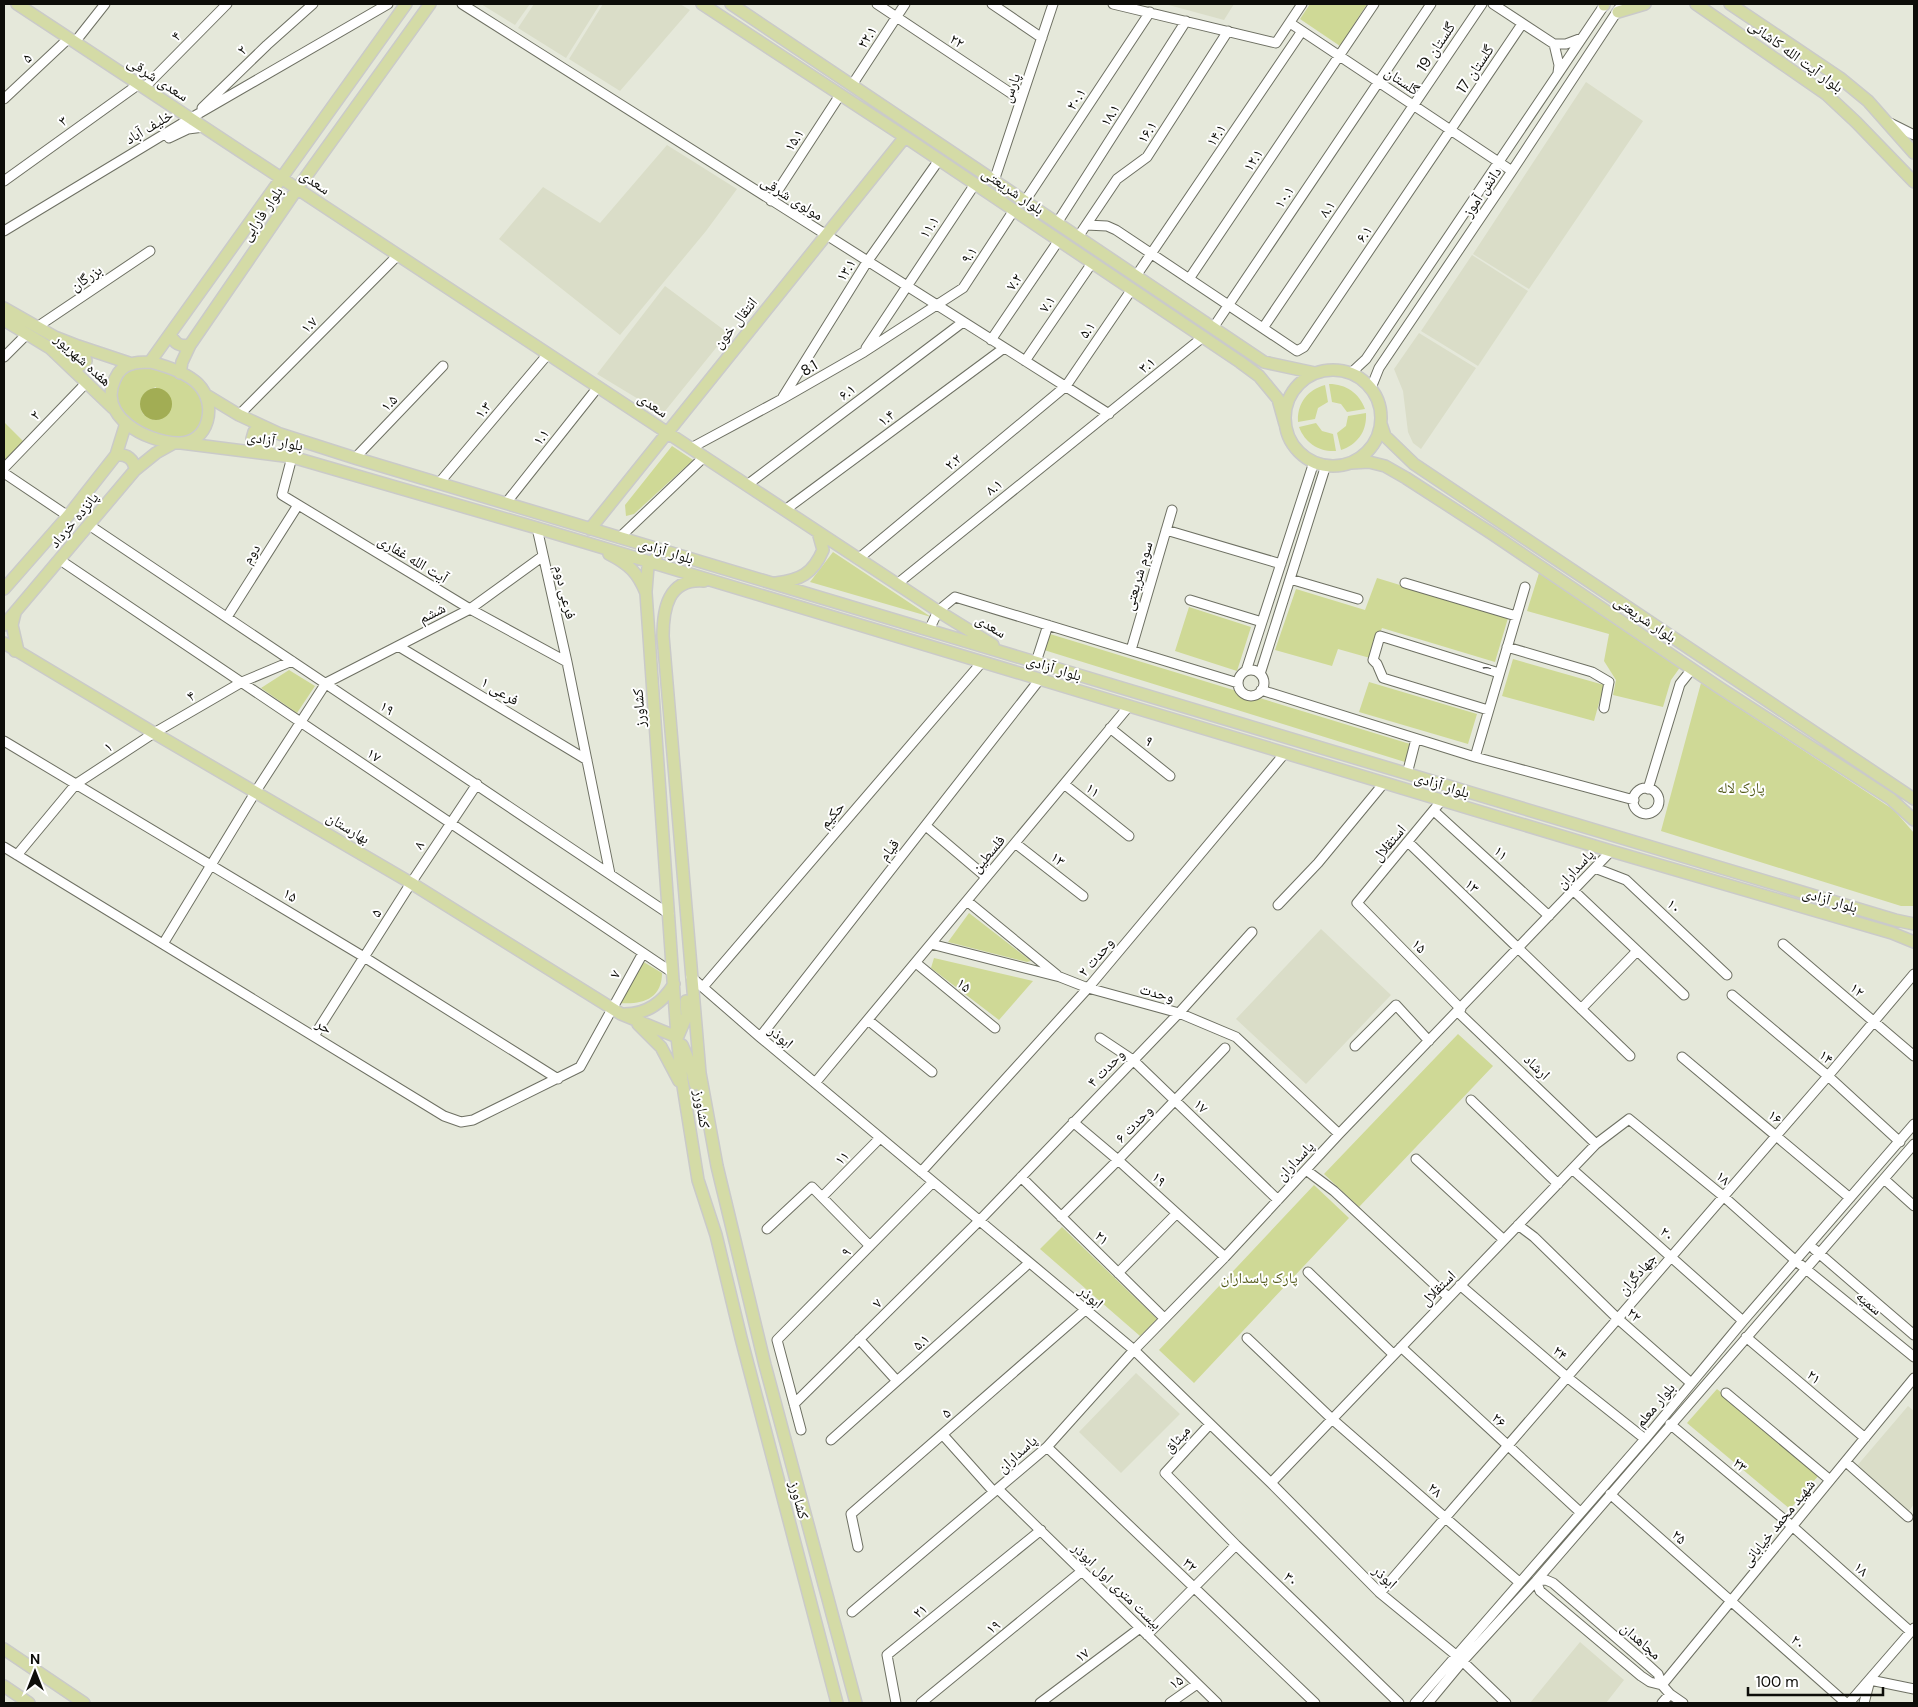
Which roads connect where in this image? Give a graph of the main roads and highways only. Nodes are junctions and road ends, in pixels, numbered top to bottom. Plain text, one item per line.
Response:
1 (17, 4) edge
2 (406, 4) edge
3 (430, 4) edge
4 (702, 4) edge
5 (730, 4) edge
6 (1645, 4) edge
7 (1696, 4) edge
8 (1730, 4) edge
9 (1620, 8) edge
10 (808, 56) junction
11 (800, 68) junction
12 (904, 137) junction
13 (1914, 152) edge
14 (282, 179) junction
15 (1914, 182) edge
16 (297, 189) junction
17 (4, 308) edge
18 (4, 320) edge
19 (32, 331) junction
20 (170, 334) junction
21 (69, 343) junction
22 (190, 345) junction
23 (50, 348) junction
24 (150, 362) junction
25 (1264, 362) junction
26 (132, 364) junction
27 (180, 373) junction
28 (1315, 373) junction
29 (1259, 376) junction
30 (206, 395) junction
31 (114, 409) junction
32 (126, 423) junction
33 (1285, 424) junction
34 (1381, 424) junction
35 (667, 432) junction
36 (280, 434) junction
37 (177, 443) junction
38 (278, 454) junction
39 (116, 455) junction
40 (1351, 463) junction
41 (135, 470) junction
42 (590, 529) junction
43 (818, 532) junction
44 (576, 540) junction
45 (698, 561) junction
46 (650, 562) junction
47 (722, 583) junction
48 (771, 583) junction
49 (4, 589) edge
50 (646, 593) junction
51 (15, 612) junction
52 (4, 625) edge
53 (663, 636) junction
54 (649, 637) junction
55 (4, 643) edge
56 (18, 651) junction
57 (4, 652) edge
58 (1009, 654) junction
59 (1242, 724) junction
60 (1238, 739) junction
61 (675, 774) junction
62 (659, 776) junction
63 (1914, 799) edge
64 (1914, 820) edge
65 (686, 904) junction
66 (1914, 919) edge
67 (1895, 920) junction
68 (1914, 924) edge
69 (1914, 942) edge
70 (674, 979) junction
71 (617, 1011) junction
72 (677, 1037) junction
73 (684, 1090) junction
74 (716, 1166) junction
75 (757, 1333) junction
76 (741, 1338) junction
77 (4, 1649) edge
78 (4, 1686) edge
79 (29, 1703) edge
80 (84, 1703) edge
81 (837, 1703) edge
82 (856, 1703) edge

1 - 14 main road, سعدی شرقی
2 - 14 main road, بلوار فارابی
3 - 16 main road, بلوار فارابی
4 - 11 main road, بلوار شریعتی
5 - 10 main road, بلوار شریعتی
6 - 9 main road
7 - 15 main road, بلوار آیت الله کاشانی
8 - 13 main road, بلوار آیت الله کاشانی
10 - 11 main road
10 - 25 main road, بلوار شریعتی
11 - 12 main road, بلوار شریعتی
12 - 29 main road, بلوار شریعتی
12 - 35 main road, انتقال خون
14 - 16 main road, سعدی
14 - 20 main road, بلوار فارابی
16 - 22 main road, بلوار فارابی
16 - 35 main road, سعدی
17 - 19 main road, هفده شهریور
18 - 19 main road, هفده شهریور
19 - 21 main road, هفده شهریور
19 - 23 main road, هفده شهریور
20 - 22 main road
20 - 24 main road, بلوار فارابی
21 - 23 main road
21 - 26 main road, هفده شهریور
22 - 27 main road, بلوار فارابی
23 - 31 main road, هفده شهریور
24 - 26 main road
24 - 27 main road
25 - 28 main road, بلوار شریعتی
25 - 29 main road
26 - 31 main road
27 - 30 main road
28 - 33 main road
28 - 34 main road
29 - 33 main road, بلوار شریعتی
30 - 36 main road, بلوار آزادی
30 - 37 main road
31 - 32 main road
32 - 37 main road
32 - 39 main road, پانزده خرداد
33 - 40 main road
34 - 40 main road
34 - 63 main road, بلوار شریعتی
35 - 42 main road, انتقال خون
35 - 43 main road, سعدی
36 - 38 main road
36 - 42 main road, بلوار آزادی
37 - 38 main road, بلوار آزادی
37 - 41 main road, پانزده خرداد
38 - 44 main road, بلوار آزادی
39 - 41 main road
39 - 49 main road, پانزده خرداد
40 - 64 main road, بلوار شریعتی
41 - 51 main road, پانزده خرداد
42 - 45 main road, بلوار آزادی
43 - 48 main road
43 - 58 main road, سعدی
44 - 46 main road, بلوار آزادی
44 - 50 main road, کشاورز
45 - 46 main road
45 - 48 main road, بلوار آزادی
46 - 47 main road, بلوار آزادی
46 - 50 main road
47 - 53 main road, کشاورز
47 - 60 main road, بلوار آزادی
48 - 58 main road, بلوار آزادی
50 - 54 main road, کشاورز
51 - 52 main road, پانزده خرداد
51 - 56 main road
53 - 54 main road
53 - 61 main road, کشاورز
54 - 62 main road, کشاورز
55 - 56 main road, بهارستان
56 - 57 main road
56 - 71 main road, بهارستان
58 - 59 main road, بلوار آزادی
59 - 60 main road
59 - 67 main road, بلوار آزادی
60 - 69 main road, بلوار آزادی
61 - 62 main road
61 - 65 main road, کشاورز
62 - 70 main road, کشاورز
65 - 72 main road
65 - 74 main road, کشاورز
66 - 67 main road
67 - 68 main road, بلوار آزادی
70 - 71 main road
70 - 72 main road, کشاورز
71 - 72 main road, بهارستان
71 - 73 main road
72 - 73 main road, کشاورز
72 - 74 main road
73 - 76 main road, کشاورز
74 - 75 main road, کشاورز
75 - 76 main road
75 - 82 main road, کشاورز
76 - 81 main road, کشاورز
77 - 80 main road
78 - 79 main road

